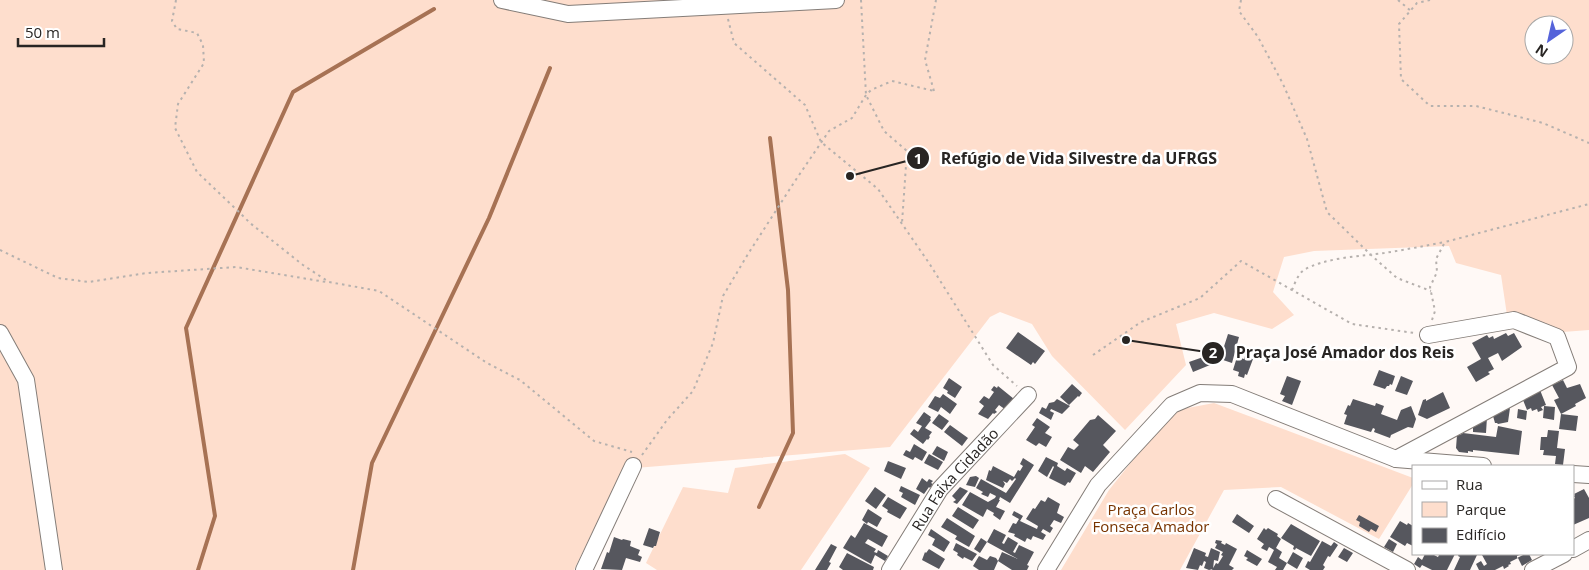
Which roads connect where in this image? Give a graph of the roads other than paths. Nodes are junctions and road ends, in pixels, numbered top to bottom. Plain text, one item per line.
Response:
1 (502, 0) edge
2 (836, 0) edge
3 (0, 333) edge
4 (1428, 336) road end
5 (1028, 395) road end
6 (633, 459) road end
7 (1396, 459) junction
8 (1471, 465) edge
9 (1574, 474) edge
10 (1589, 475) edge
11 (1276, 499) dead end
12 (1589, 540) edge
13 (1574, 548) edge
14 (1562, 555) edge
15 (54, 570) edge
16 (584, 570) edge
17 (890, 570) edge
18 (1046, 570) edge
19 (1407, 570) edge
20 (1533, 570) edge

1 - 2 street
3 - 15 street
4 - 7 street
5 - 17 street, Rua Faixa Cidadão
6 - 16 street
7 - 8 street
7 - 18 street
9 - 10 street
11 - 19 street
12 - 13 street
14 - 20 street

